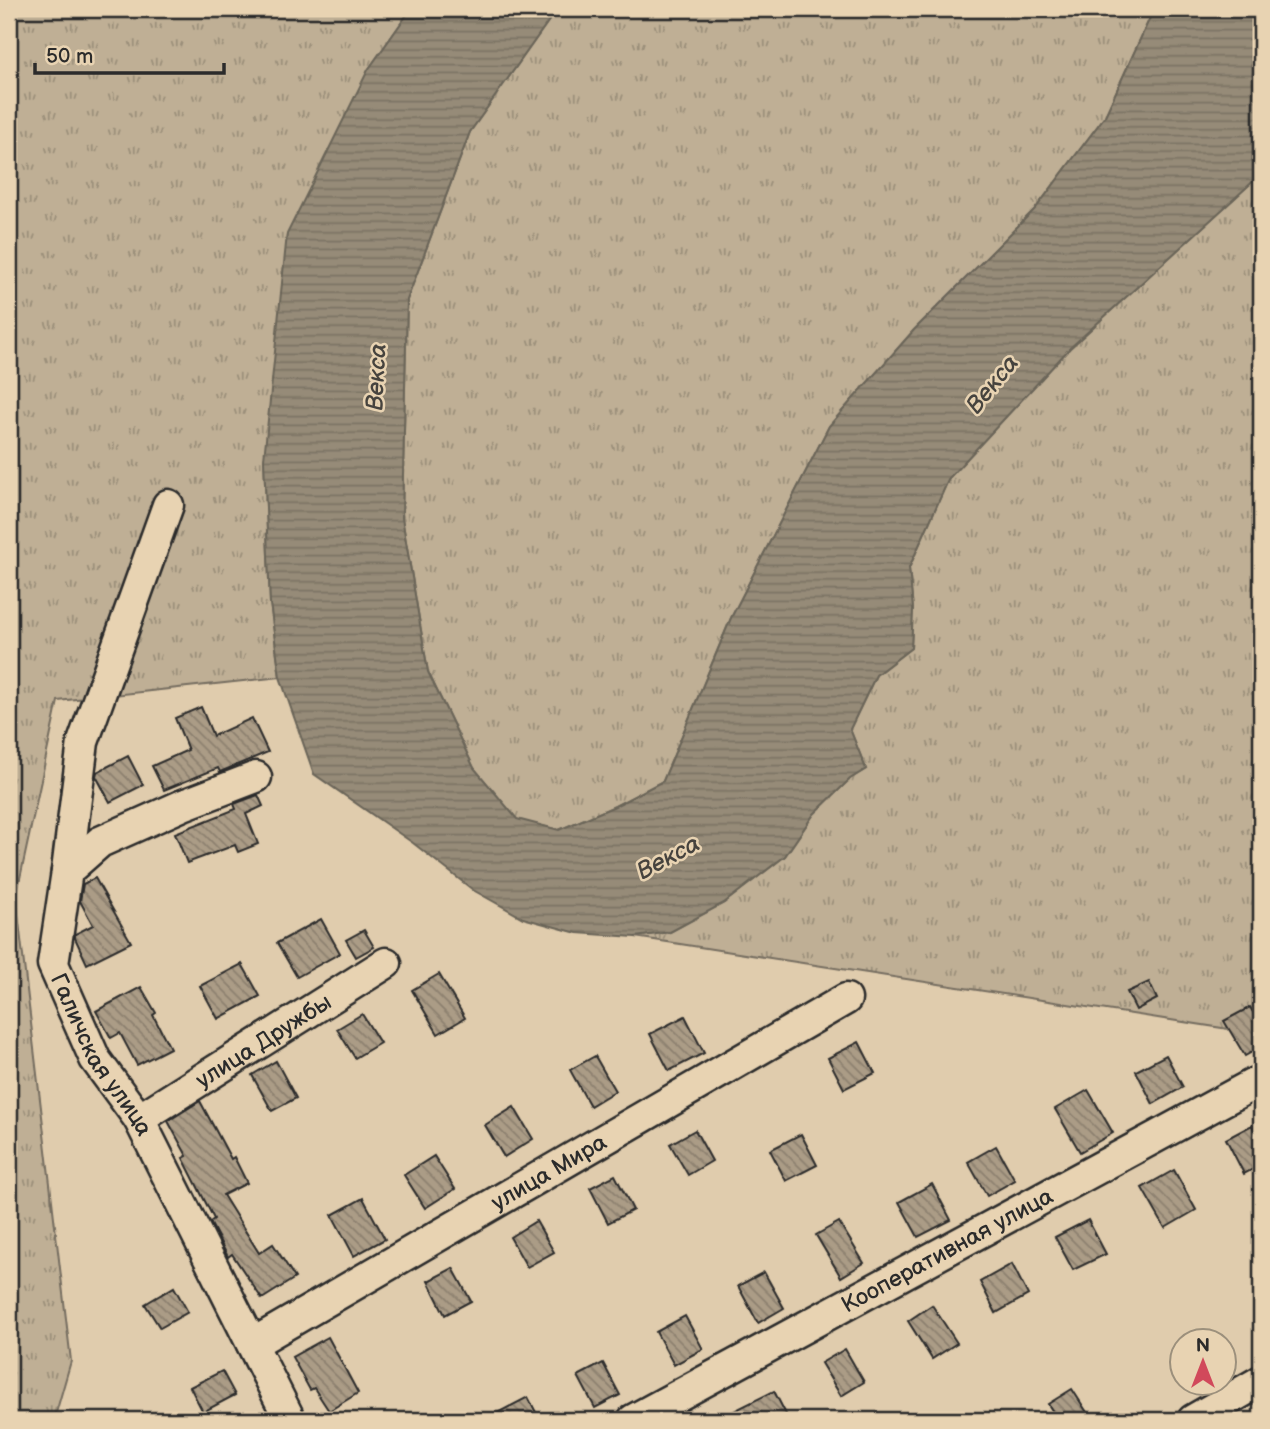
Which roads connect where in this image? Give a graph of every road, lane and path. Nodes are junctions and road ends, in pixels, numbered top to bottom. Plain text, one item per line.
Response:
1 (168, 505) dead end
2 (256, 776) dead end
3 (67, 871) junction
4 (386, 963) dead end
5 (846, 999) dead end
6 (1261, 1080) edge
7 (139, 1119) junction
8 (253, 1344) junction
9 (1261, 1381) edge
10 (290, 1420) edge
11 (634, 1420) edge
12 (1193, 1420) edge

1 - 3 street, Галичская улица
2 - 3 street
3 - 7 street, Галичская улица
4 - 7 street, улица Дружбы
5 - 8 street, улица Мира
6 - 11 street, Кооперативная улица
7 - 8 street, Галичская улица
8 - 10 street, Галичская улица
9 - 12 street

